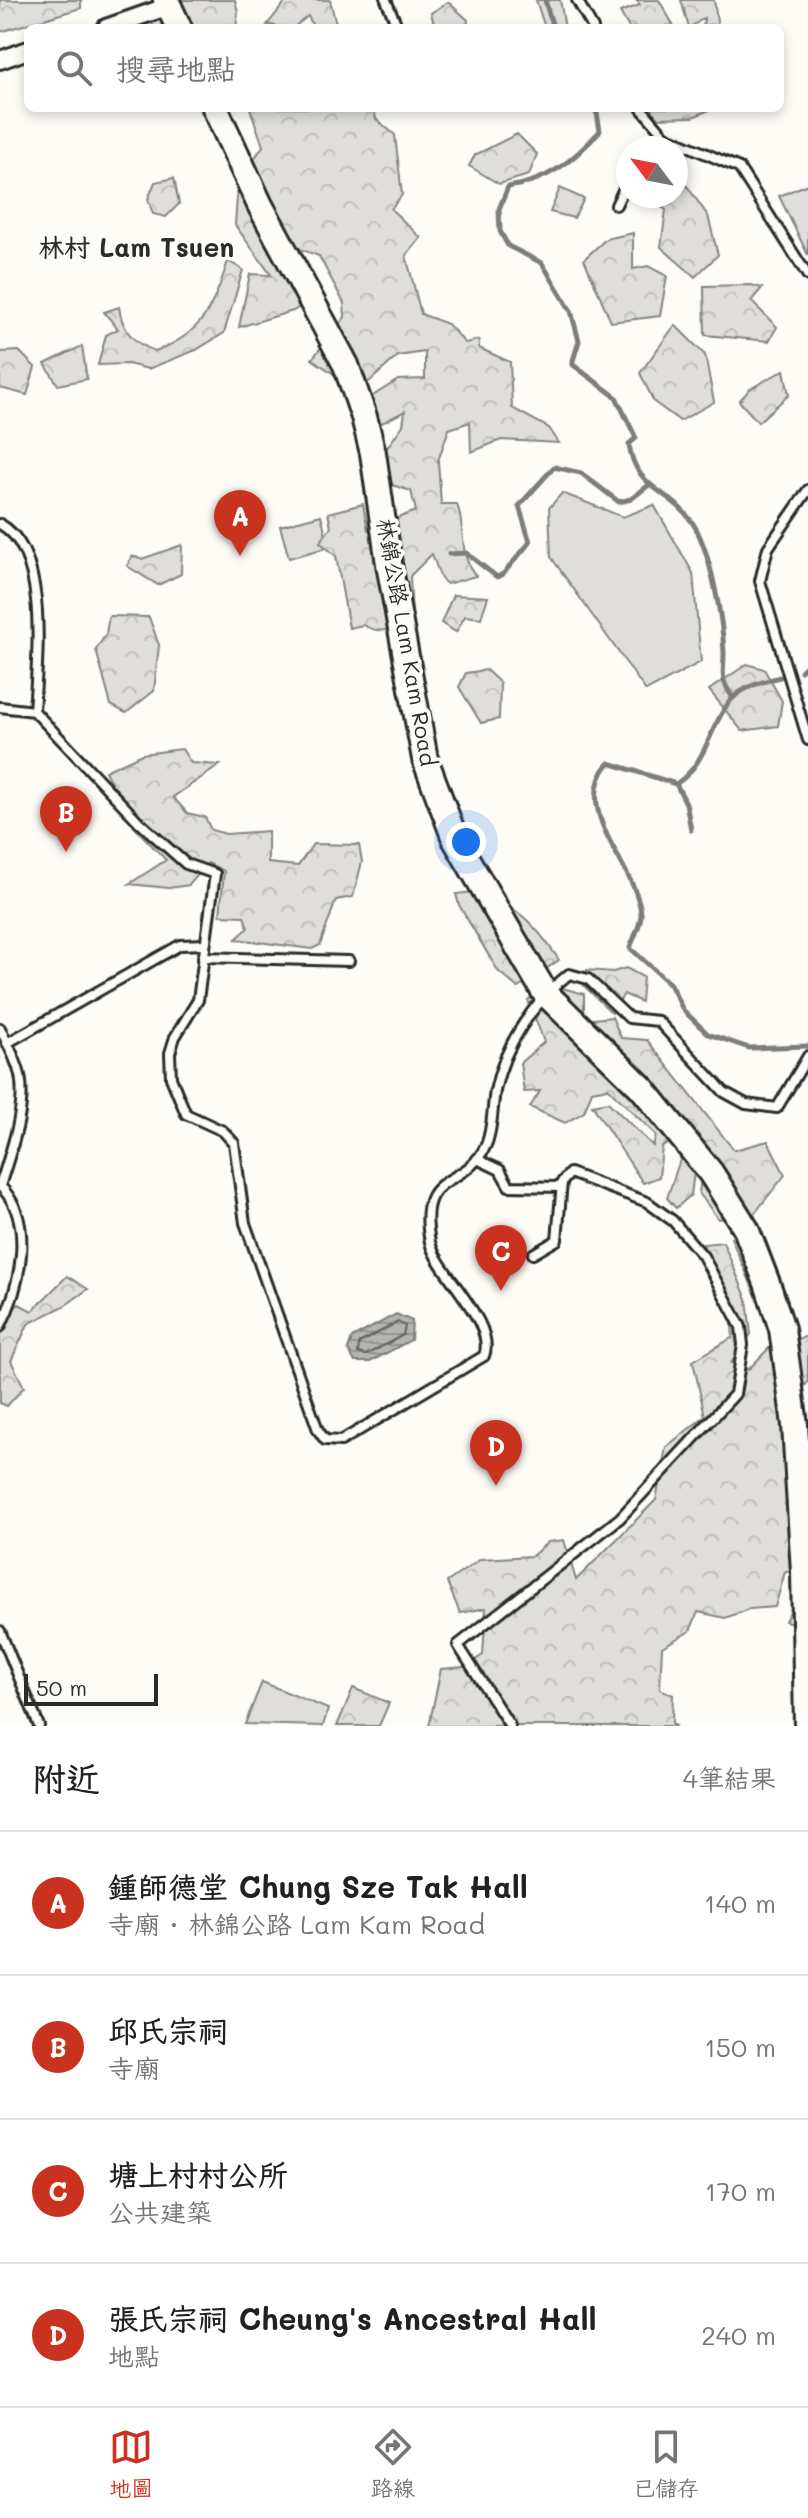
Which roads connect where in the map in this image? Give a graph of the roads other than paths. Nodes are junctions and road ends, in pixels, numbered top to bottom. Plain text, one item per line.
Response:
1 (386, 0) edge
2 (577, 0) edge
3 (171, 11) edge
4 (121, 24) edge
5 (396, 24) edge
6 (591, 24) edge
7 (24, 51) edge
8 (0, 60) edge
9 (217, 112) edge
10 (644, 112) edge
11 (665, 136) edge
12 (688, 146) edge
13 (808, 276) edge
14 (808, 490) edge
15 (0, 524) edge
16 (0, 707) edge
17 (34, 711) junction
18 (808, 740) edge
19 (205, 944) junction
20 (203, 957) junction
21 (349, 961) dead end
22 (545, 993) junction
23 (0, 1028) edge
24 (7, 1043) junction
25 (807, 1060) edge
26 (477, 1159) junction
27 (561, 1187) junction
28 (533, 1254) dead end
29 (0, 1327) edge
30 (802, 1425) edge
31 (0, 1631) edge
32 (39, 1726) edge
33 (510, 1726) edge
34 (807, 1726) edge

1 - 5 lane
2 - 6 lane
3 - 4 street
7 - 8 street
9 - 22 main road, 林錦公路 Lam Kam Road
10 - 11 lane
12 - 13 lane
14 - 18 lane
15 - 17 lane
16 - 17 lane
17 - 19 lane
19 - 20 lane
19 - 24 lane
20 - 21 lane
20 - 26 lane
22 - 25 lane
22 - 26 lane
22 - 30 main road, 林錦公路 Lam Kam Road
23 - 24 lane
24 - 29 lane
26 - 27 lane
27 - 28 lane
27 - 33 lane
30 - 34 main road, 林錦公路 Lam Kam Road
31 - 32 lane

